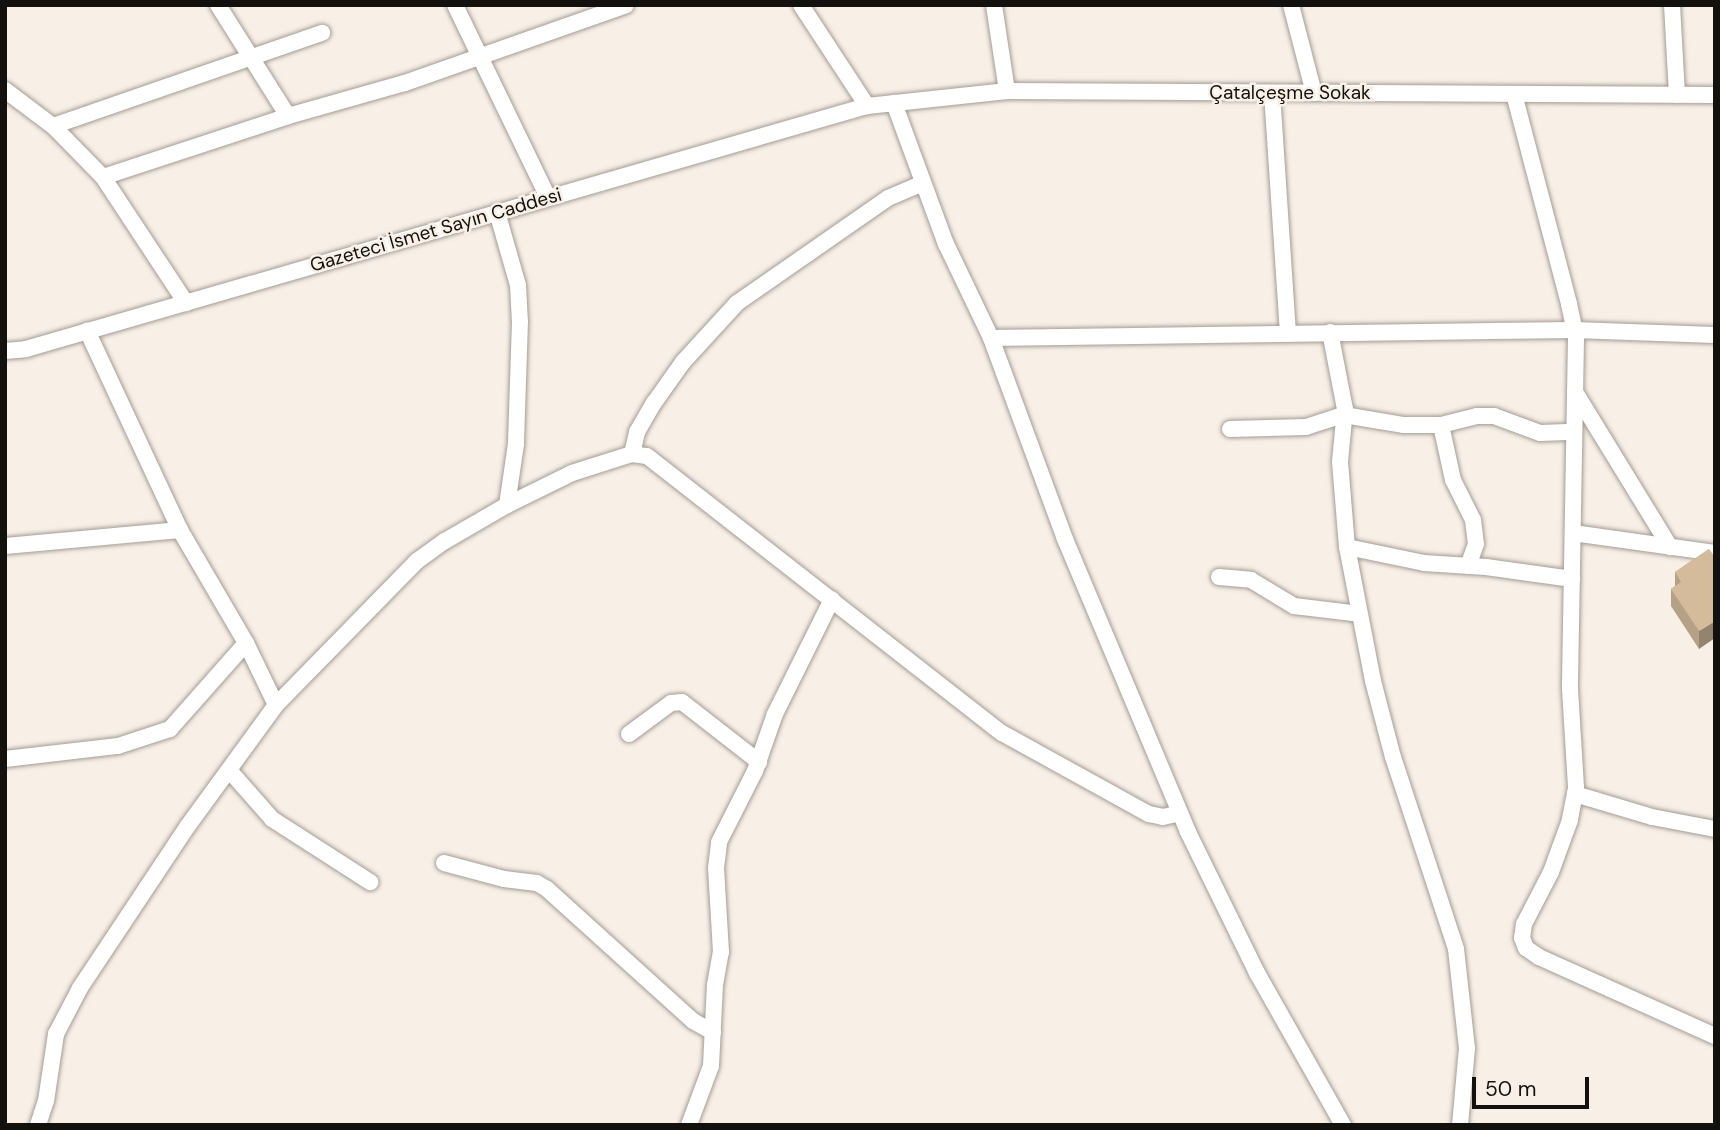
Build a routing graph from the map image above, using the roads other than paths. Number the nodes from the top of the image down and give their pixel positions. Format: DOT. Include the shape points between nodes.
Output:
graph roads {
  1 [pos="218,5"];
  2 [pos="455,5"];
  3 [pos="626,5"];
  4 [pos="802,5"];
  5 [pos="994,5"];
  6 [pos="1291,5"];
  7 [pos="1672,5"];
  8 [pos="322,33"];
  9 [pos="251,55"];
  10 [pos="478,58"];
  11 [pos="5,90"];
  12 [pos="1007,91"];
  13 [pos="1272,93"];
  14 [pos="1314,93"];
  15 [pos="1514,94"];
  16 [pos="1677,95"];
  17 [pos="1715,95"];
  18 [pos="894,103"];
  19 [pos="867,106"];
  20 [pos="288,116"];
  21 [pos="53,126"];
  22 [pos="103,177"];
  23 [pos="923,183"];
  24 [pos="548,197"];
  25 [pos="497,212"];
  26 [pos="186,303"];
  27 [pos="1574,330"];
  28 [pos="87,331"];
  29 [pos="1330,332"];
  30 [pos="1288,333"];
  31 [pos="1715,335"];
  32 [pos="991,338"];
  33 [pos="5,351"];
  34 [pos="1575,392"];
  35 [pos="1344,415"];
  36 [pos="1441,425"];
  37 [pos="1230,429"];
  38 [pos="1574,432"];
  39 [pos="632,454"];
  40 [pos="507,505"];
  41 [pos="180,530"];
  42 [pos="1573,533"];
  43 [pos="5,547"];
  44 [pos="1347,547"];
  45 [pos="1670,547"];
  46 [pos="1715,553"];
  47 [pos="1468,566"];
  48 [pos="1219,577"];
  49 [pos="1572,579"];
  50 [pos="832,599"];
  51 [pos="1360,614"];
  52 [pos="246,643"];
  53 [pos="276,705"];
  54 [pos="629,734"];
  55 [pos="5,760"];
  56 [pos="759,762"];
  57 [pos="229,770"];
  58 [pos="1575,794"];
  59 [pos="1180,813"];
  60 [pos="1715,829"];
  61 [pos="444,863"];
  62 [pos="370,882"];
  63 [pos="713,1032"];
  64 [pos="1715,1036"];
  65 [pos="38,1125"];
  66 [pos="690,1125"];
  67 [pos="1343,1125"];
  68 [pos="1460,1125"];
  1 -- 9 [label="street"];
  2 -- 10 [label="street"];
  3 -- 10 [label="street"];
  4 -- 19 [label="street"];
  5 -- 12 [label="street"];
  6 -- 14 [label="street"];
  7 -- 16 [label="street"];
  8 -- 9 [label="street"];
  9 -- 20 [label="street"];
  9 -- 21 [label="street"];
  10 -- 20 [label="street"];
  10 -- 24 [label="street"];
  11 -- 21 [label="street"];
  12 -- 13 [label="street, Çatalçeşme Sokak"];
  12 -- 18 [label="street, Çatalçeşme Sokak"];
  13 -- 14 [label="street, Çatalçeşme Sokak"];
  13 -- 30 [label="street"];
  14 -- 15 [label="street, Çatalçeşme Sokak"];
  15 -- 16 [label="street, Çatalçeşme Sokak"];
  15 -- 27 [label="street"];
  16 -- 17 [label="street, Çatalçeşme Sokak"];
  18 -- 19 [label="street, Çatalçeşme Sokak"];
  18 -- 23 [label="street"];
  19 -- 24 [label="street, Gazeteci İsmet Sayın Caddesi"];
  20 -- 22 [label="street"];
  21 -- 22 [label="street"];
  22 -- 26 [label="street"];
  23 -- 32 [label="street"];
  23 -- 39 [label="street" via="888,198 737,303 683,362 654,403 637,432"];
  24 -- 25 [label="street, Gazeteci İsmet Sayın Caddesi"];
  25 -- 26 [label="street, Gazeteci İsmet Sayın Caddesi"];
  25 -- 40 [label="street" via="518,285 520,321 516,444"];
  26 -- 28 [label="street, Gazeteci İsmet Sayın Caddesi"];
  27 -- 29 [label="street"];
  27 -- 31 [label="street"];
  27 -- 34 [label="street"];
  28 -- 33 [label="street, Gazeteci İsmet Sayın Caddesi"];
  28 -- 41 [label="street"];
  29 -- 30 [label="street"];
  29 -- 35 [label="street"];
  30 -- 32 [label="street"];
  32 -- 59 [label="street" via="1065,539"];
  34 -- 38 [label="street"];
  34 -- 45 [label="street"];
  35 -- 36 [label="street" via="1404,425"];
  35 -- 37 [label="street" via="1306,427"];
  35 -- 44 [label="street" via="1340,463"];
  36 -- 38 [label="street" via="1477,415 1494,416 1540,433"];
  36 -- 47 [label="street" via="1454,480 1473,520 1476,544"];
  38 -- 42 [label="street"];
  39 -- 40 [label="street" via="572,473"];
  39 -- 50 [label="street" via="647,456"];
  40 -- 53 [label="street" via="417,561"];
  41 -- 43 [label="street"];
  41 -- 52 [label="street"];
  42 -- 45 [label="street"];
  42 -- 49 [label="street"];
  44 -- 47 [label="street" via="1424,564"];
  44 -- 51 [label="street"];
  45 -- 46 [label="street"];
  47 -- 49 [label="street"];
  48 -- 51 [label="street" via="1251,580 1294,606"];
  49 -- 58 [label="street" via="1570,689"];
  50 -- 56 [label="street" via="775,714"];
  50 -- 59 [label="street" via="1002,733 1149,814"];
  51 -- 68 [label="street" via="1393,757 1456,949 1467,1048"];
  52 -- 53 [label="street"];
  52 -- 55 [label="street" via="170,729 118,746"];
  53 -- 57 [label="street"];
  54 -- 56 [label="street" via="671,703 682,702"];
  56 -- 63 [label="street" via="719,842 720,952"];
  57 -- 62 [label="street" via="272,819"];
  57 -- 65 [label="street" via="74,1000 56,1034"];
  58 -- 60 [label="street" via="1652,817"];
  58 -- 64 [label="street" via="1556,859 1524,924 1526,948"];
  59 -- 67 [label="street" via="1226,913"];
  61 -- 63 [label="street" via="547,888 694,1021"];
  63 -- 66 [label="street" via="710,1066"];
}
